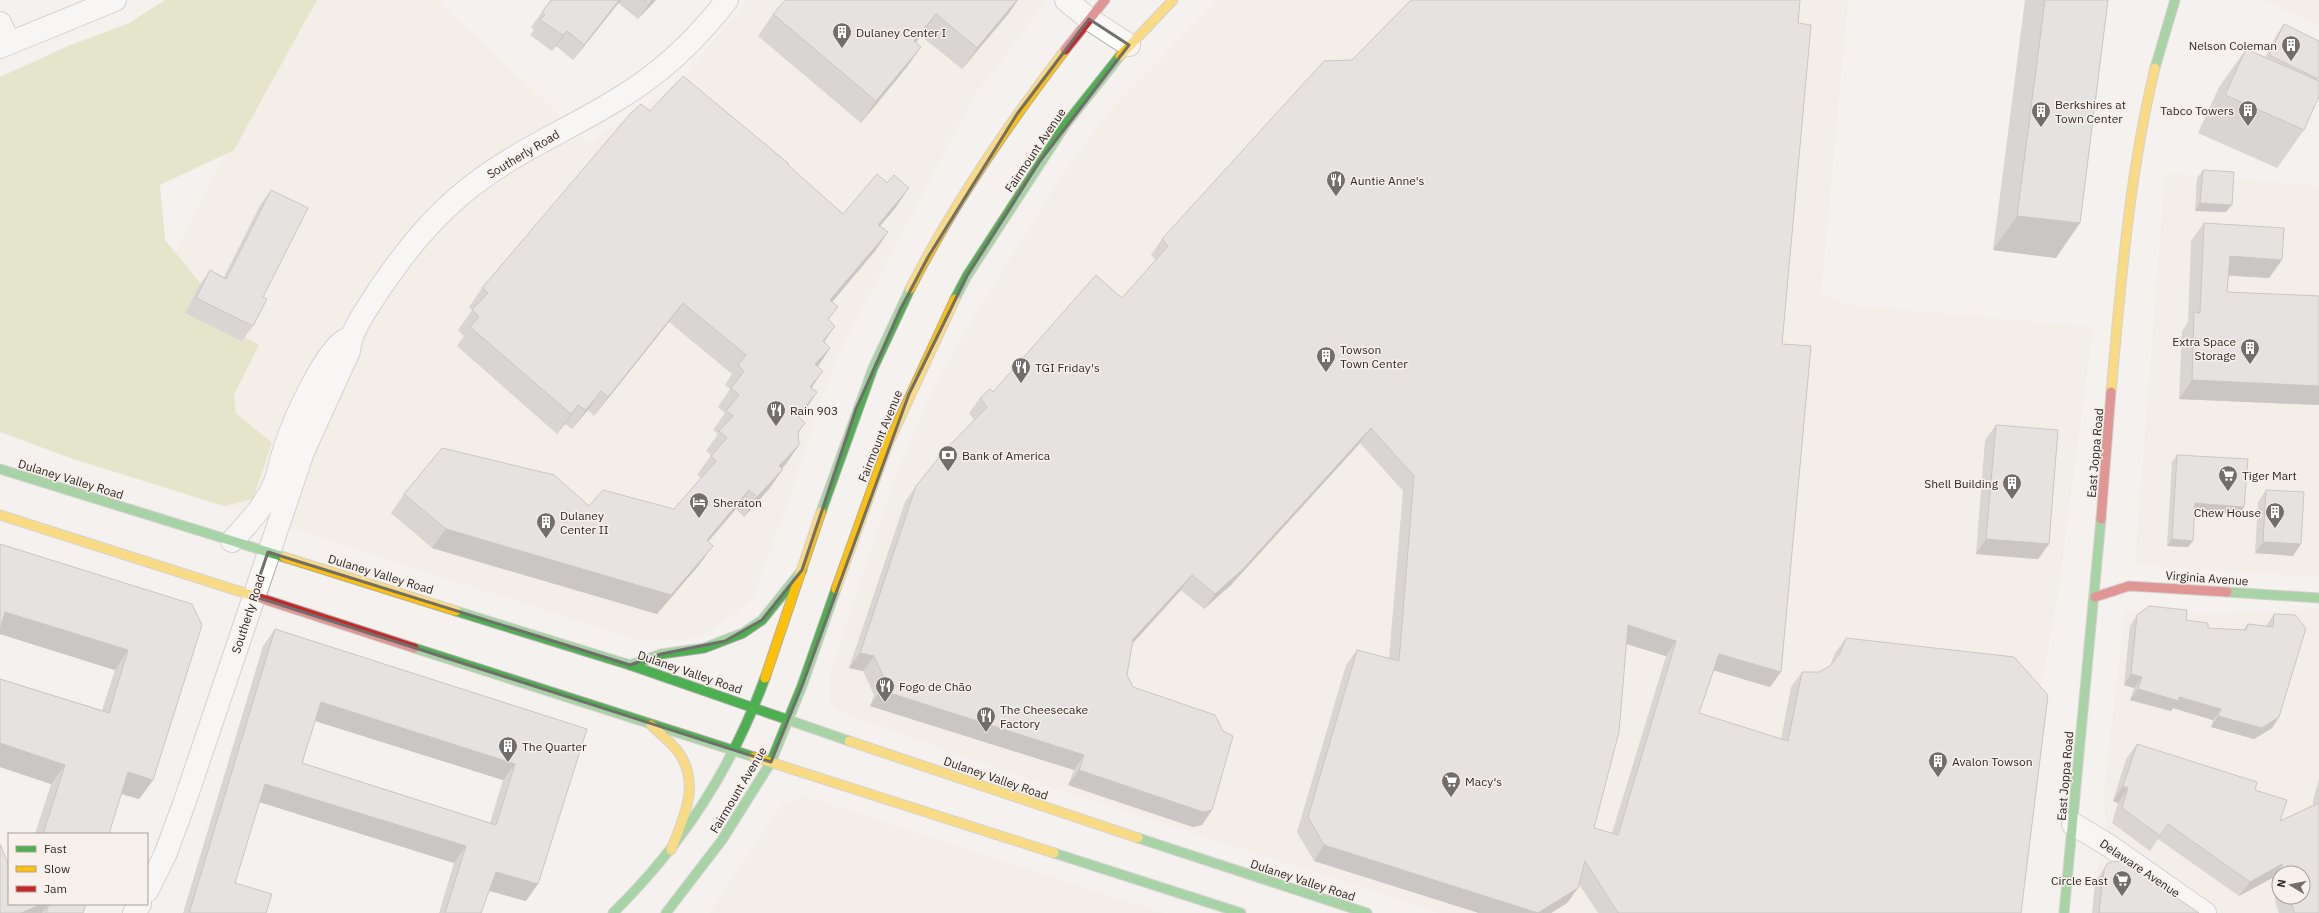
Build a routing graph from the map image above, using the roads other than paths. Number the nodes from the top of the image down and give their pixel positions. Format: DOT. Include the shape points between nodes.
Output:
graph roads {
  1 [pos="115,0"];
  2 [pos="727,0"];
  3 [pos="1066,0"];
  4 [pos="1105,0"];
  5 [pos="1173,0"];
  6 [pos="2175,0"];
  7 [pos="1089,19"];
  8 [pos="0,23"];
  9 [pos="4,45"];
  10 [pos="1128,45"];
  11 [pos="350,338"];
  12 [pos="0,469"];
  13 [pos="0,515"];
  14 [pos="232,541"];
  15 [pos="268,552"];
  16 [pos="802,570"];
  17 [pos="253,596"];
  18 [pos="2095,597"];
  19 [pos="2319,598"];
  20 [pos="630,665"];
  21 [pos="754,707"];
  22 [pos="789,719"];
  23 [pos="649,722"];
  24 [pos="735,750"];
  25 [pos="770,762"];
  26 [pos="2073,824"];
  27 [pos="671,850"];
  28 [pos="148,890"];
  29 [pos="613,913"];
  30 [pos="666,913"];
  31 [pos="1241,913"];
  32 [pos="1367,913"];
  33 [pos="2064,913"];
  34 [pos="2205,913"];
  1 -- 9 [label="street"];
  2 -- 11 [label="street, Southerly Road" via="695,36 657,72 619,99 503,164 444,208 420,233 398,262"];
  3 -- 7 [label="street"];
  4 -- 7 [label="main road, Fairmount Avenue"];
  5 -- 10 [label="main road, Fairmount Avenue"];
  6 -- 18 [label="main road, East Joppa Road" via="2147,94 2129,204"];
  7 -- 10 [label="street"];
  7 -- 16 [label="main road, Fairmount Avenue" via="1016,114 985,160 900,310 856,409"];
  8 -- 9 [label="street"];
  10 -- 22 [label="main road, Fairmount Avenue" via="1040,161 967,276 940,328 888,444"];
  11 -- 14 [label="street, Southerly Road" via="336,345 313,385 290,433 275,482 263,505"];
  11 -- 15 [label="street, Southerly Road" via="349,351 303,452"];
  12 -- 14 [label="main road, Dulaney Valley Road"];
  13 -- 17 [label="main road"];
  14 -- 15 [label="main road, Dulaney Valley Road"];
  15 -- 17 [label="street, Southerly Road"];
  15 -- 20 [label="main road, Dulaney Valley Road"];
  16 -- 20 [label="main road" via="762,620 743,633 704,648 661,654"];
  16 -- 21 [label="main road, Fairmount Avenue" via="768,675"];
  17 -- 23 [label="main road"];
  17 -- 28 [label="street, Southerly Road" via="184,804 165,855"];
  18 -- 19 [label="main road, Virginia Avenue" via="2129,586"];
  18 -- 26 [label="main road, East Joppa Road"];
  20 -- 21 [label="main road, Dulaney Valley Road"];
  21 -- 22 [label="main road, Dulaney Valley Road"];
  21 -- 24 [label="main road, Fairmount Avenue"];
  22 -- 25 [label="main road, Fairmount Avenue"];
  22 -- 32 [label="main road, Dulaney Valley Road" via="961,779"];
  23 -- 24 [label="main road"];
  23 -- 27 [label="main road" via="679,753 691,779 691,795"];
  24 -- 25 [label="main road"];
  24 -- 27 [label="main road, Fairmount Avenue" via="721,776"];
  25 -- 30 [label="main road, Fairmount Avenue" via="722,840"];
  25 -- 31 [label="main road"];
  26 -- 33 [label="main road, East Joppa Road"];
  26 -- 34 [label="street, Delaware Avenue" via="2108,845"];
  27 -- 29 [label="main road, Fairmount Avenue"];
}
